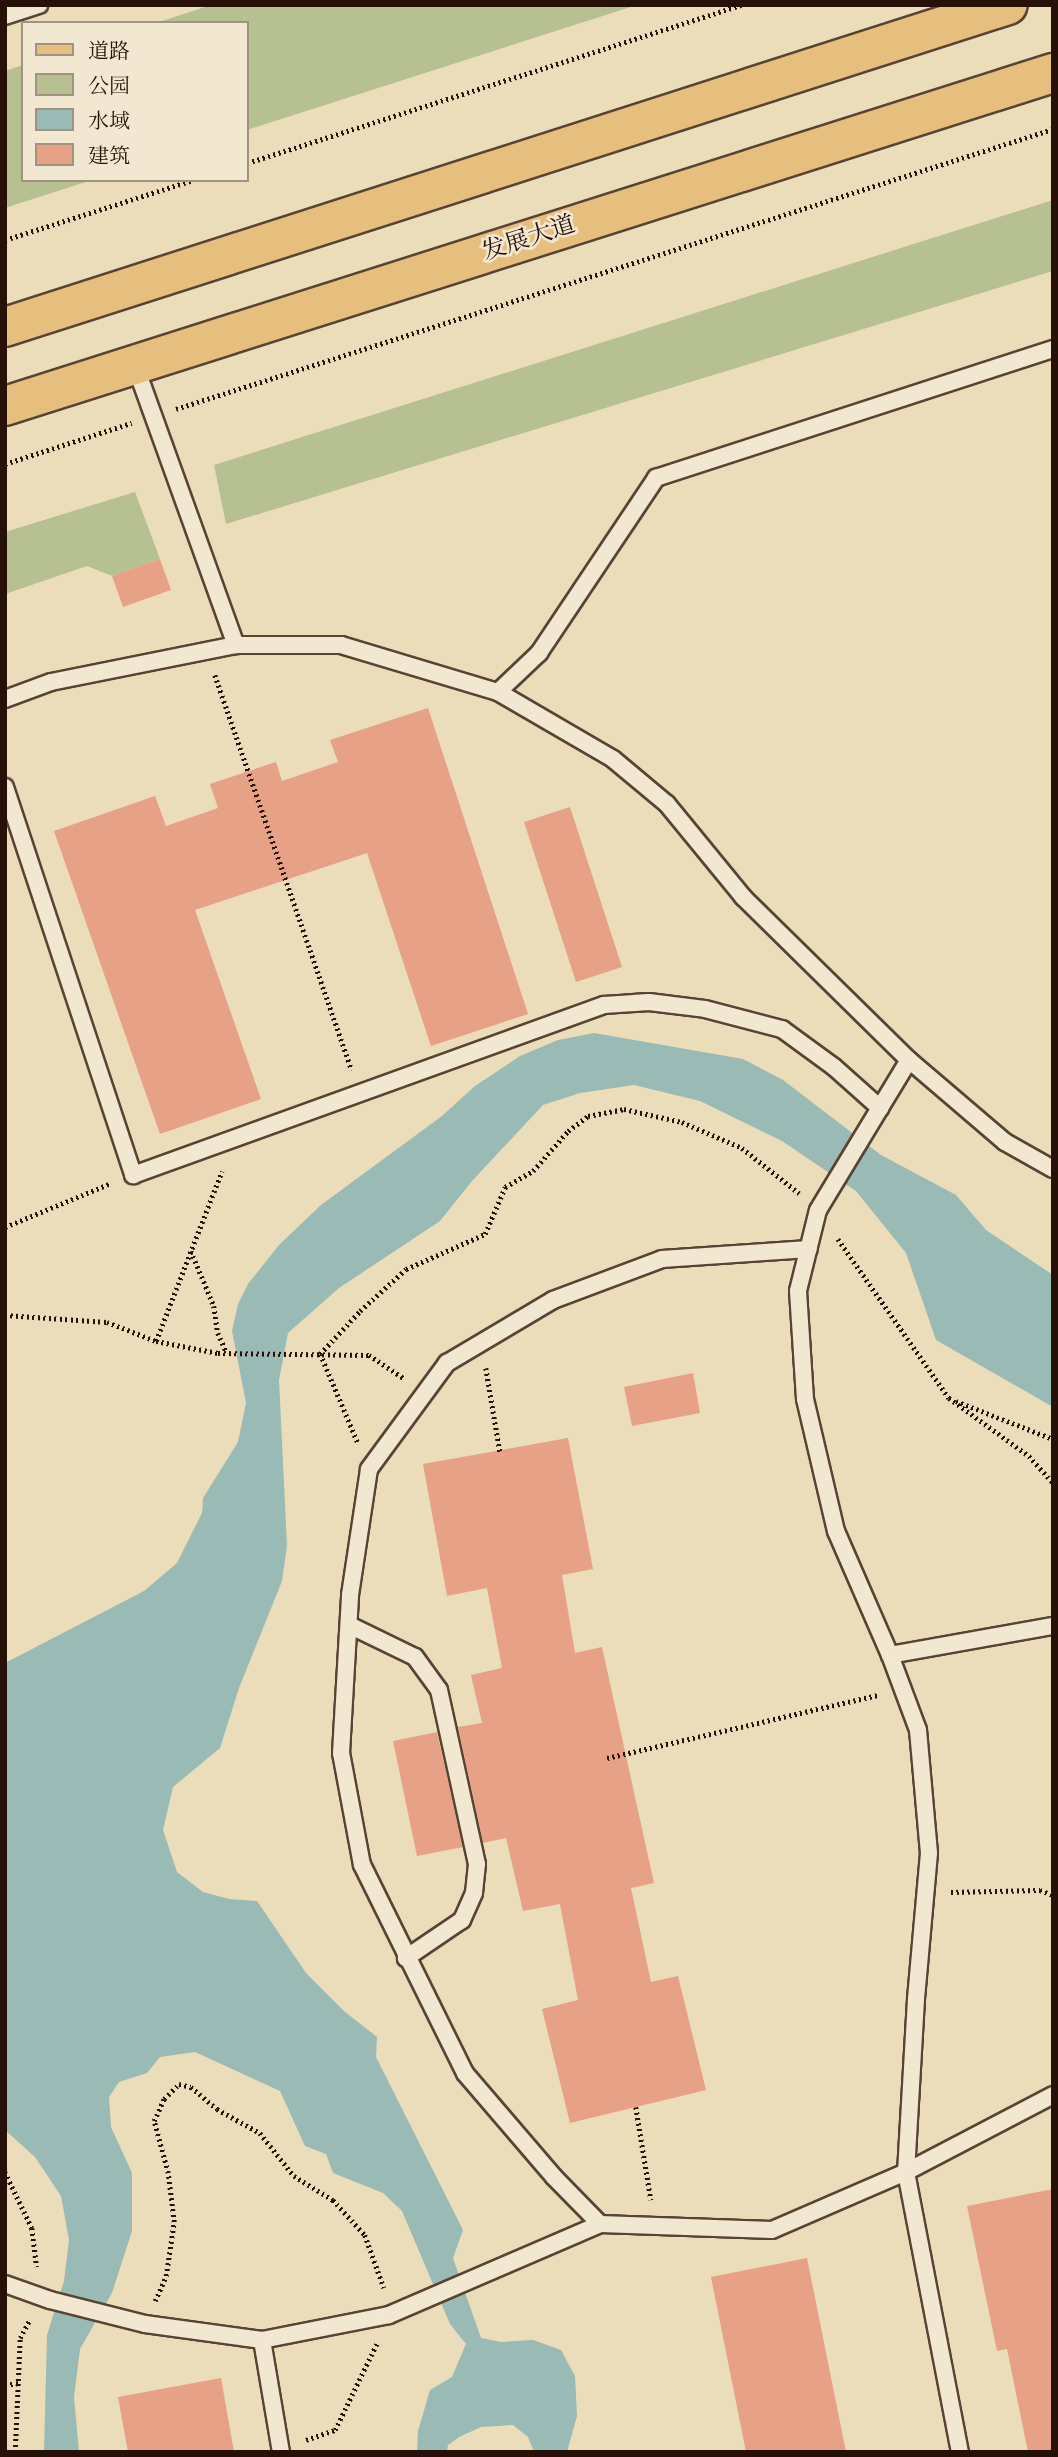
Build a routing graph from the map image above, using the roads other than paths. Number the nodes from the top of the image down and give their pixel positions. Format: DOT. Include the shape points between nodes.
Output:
graph roads {
  1 [pos="39,5"];
  2 [pos="1008,5"];
  3 [pos="5,16"];
  4 [pos="1053,73"];
  5 [pos="5,327"];
  6 [pos="1053,349"];
  7 [pos="135,365"];
  8 [pos="5,406"];
  9 [pos="236,645"];
  10 [pos="498,692"];
  11 [pos="5,699"];
  12 [pos="5,787"];
  13 [pos="909,1060"];
  14 [pos="880,1108"];
  15 [pos="1053,1170"];
  16 [pos="809,1249"];
  17 [pos="349,1625"];
  18 [pos="1053,1626"];
  19 [pos="890,1655"];
  20 [pos="406,1958"];
  21 [pos="1053,2095"];
  22 [pos="906,2172"];
  23 [pos="600,2224"];
  24 [pos="5,2284"];
  25 [pos="261,2340"];
  26 [pos="280,2449"];
  27 [pos="960,2452"];
  1 -- 3 [label="lane"];
  2 -- 5 [label="main road"];
  4 -- 7 [label="main road, 发展大道"];
  6 -- 10 [label="lane" via="656,478 539,653"];
  7 -- 8 [label="main road, 发展大道"];
  7 -- 9 [label="lane"];
  9 -- 10 [label="lane" via="341,645"];
  9 -- 11 [label="lane" via="51,682"];
  10 -- 13 [label="lane" via="613,759 667,804 743,897"];
  12 -- 14 [label="lane" via="132,1175 604,1006 649,1002 705,1009 782,1029"];
  13 -- 14 [label="lane"];
  13 -- 15 [label="lane" via="1005,1142"];
  14 -- 16 [label="lane" via="818,1210"];
  16 -- 17 [label="lane" via="662,1259 553,1300 447,1363 369,1469"];
  16 -- 19 [label="lane" via="798,1291 805,1399 836,1531"];
  17 -- 20 [label="lane" via="341,1753 362,1865"];
  17 -- 20 [label="lane" via="415,1657 439,1689 477,1864 474,1893 462,1920"];
  18 -- 19 [label="lane"];
  19 -- 22 [label="lane" via="919,1730 929,1853"];
  20 -- 23 [label="lane" via="465,2073"];
  21 -- 22 [label="lane"];
  22 -- 23 [label="lane" via="772,2230"];
  22 -- 27 [label="lane"];
  23 -- 25 [label="lane" via="389,2315"];
  24 -- 25 [label="lane" via="145,2324"];
  25 -- 26 [label="lane"];
}
